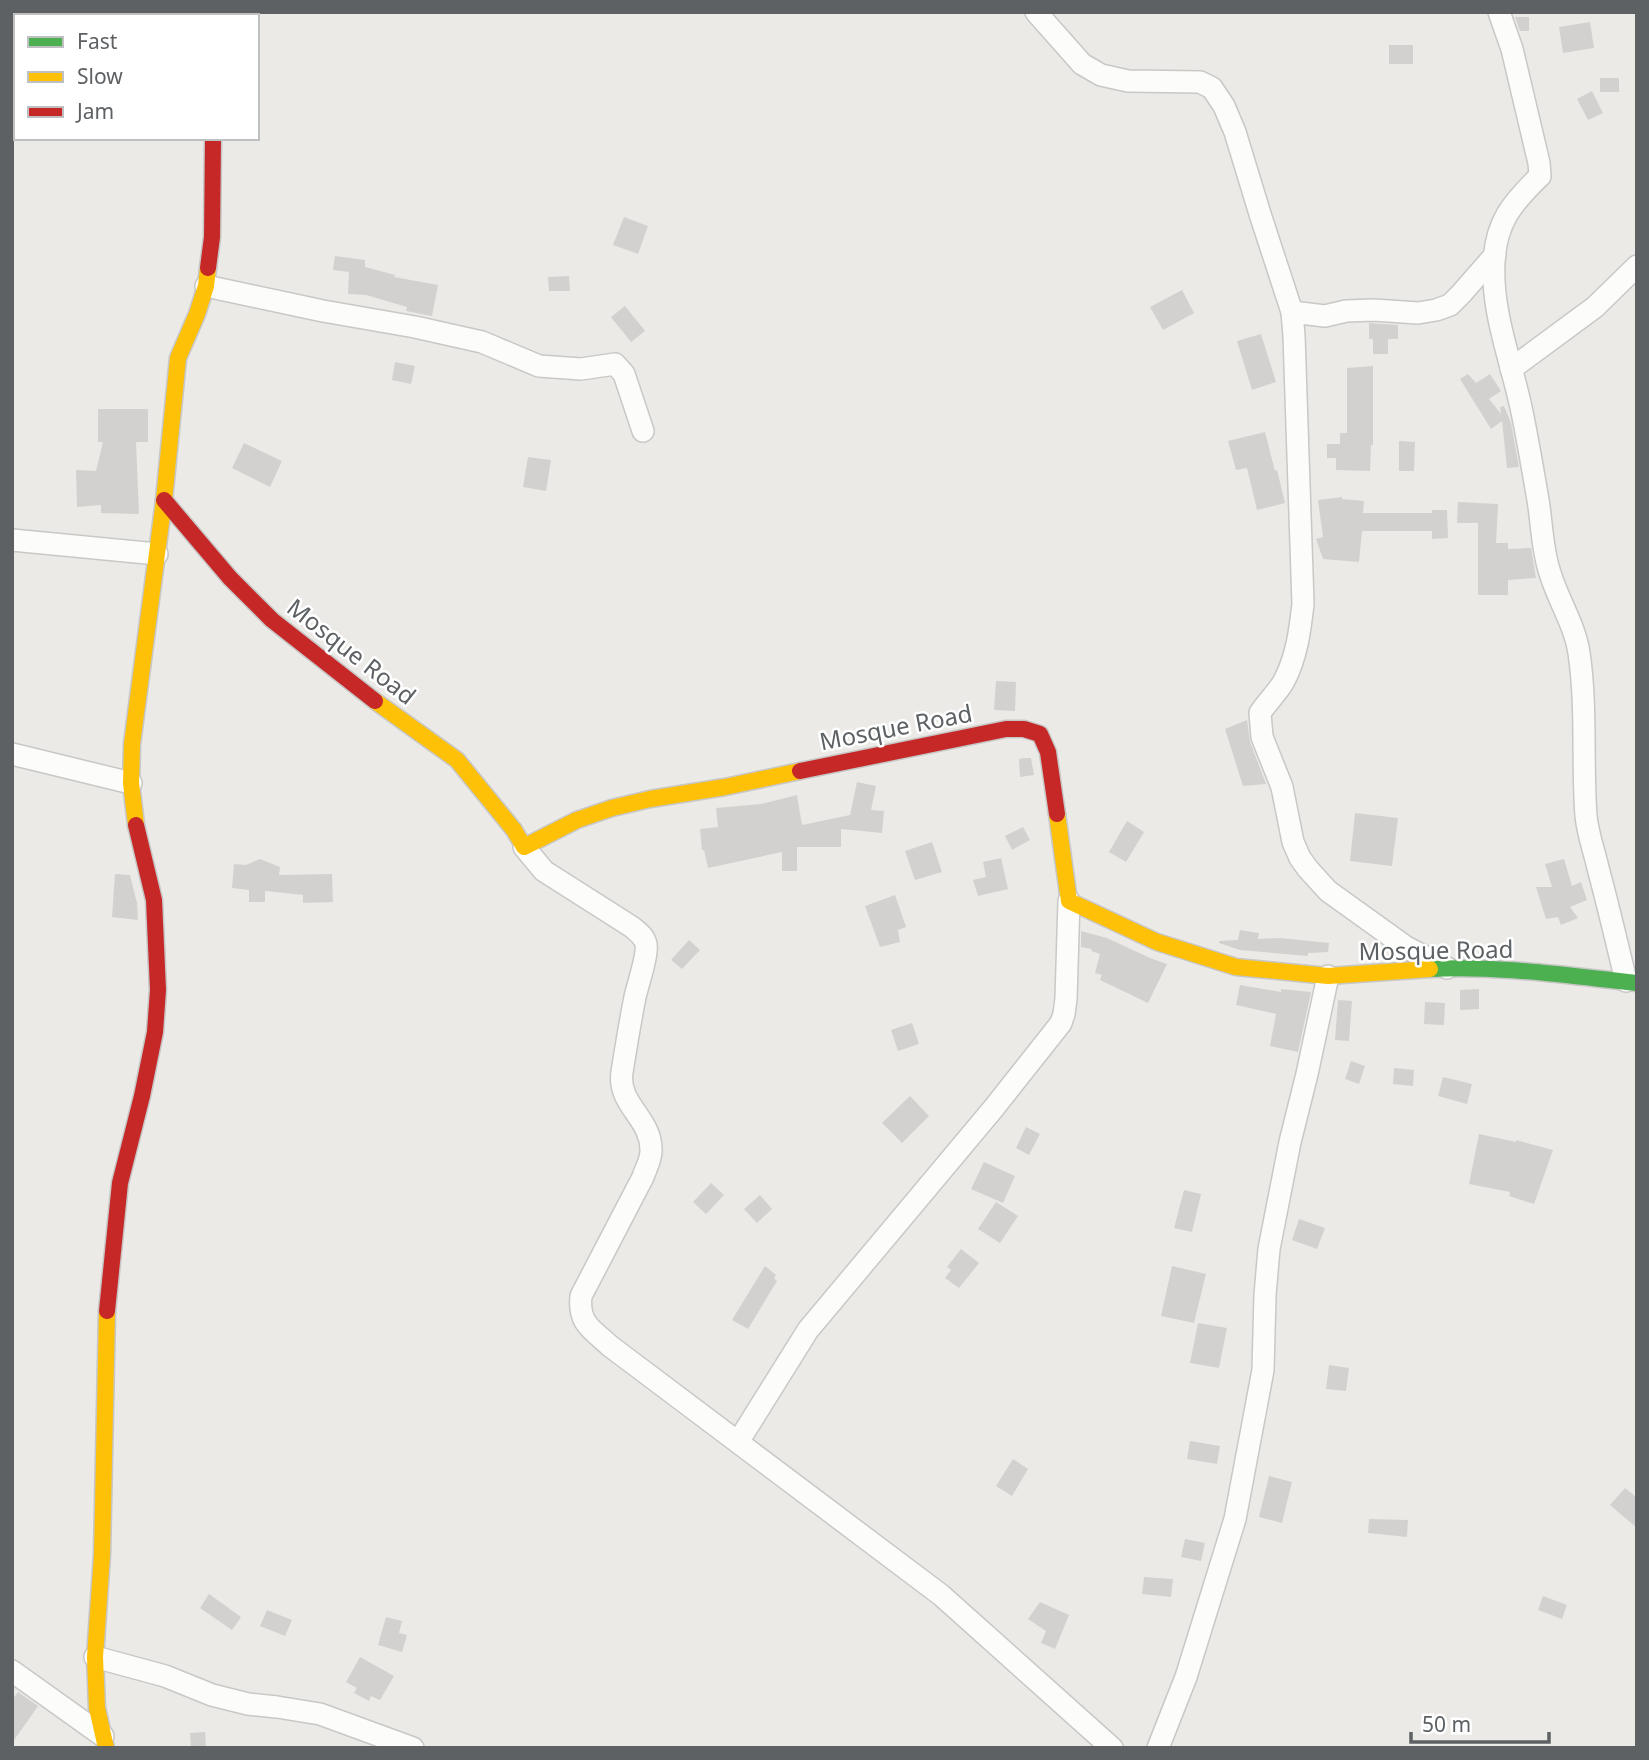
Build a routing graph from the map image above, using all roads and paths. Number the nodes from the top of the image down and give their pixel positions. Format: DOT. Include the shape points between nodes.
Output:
graph roads {
  1 [pos="1035,12"];
  2 [pos="1499,12"];
  3 [pos="213,140"];
  4 [pos="1494,254"];
  5 [pos="1637,266"];
  6 [pos="206,286"];
  7 [pos="1292,312"];
  8 [pos="1511,369"];
  9 [pos="643,432"];
  10 [pos="164,500"];
  11 [pos="12,540"];
  12 [pos="157,554"];
  13 [pos="12,754"];
  14 [pos="131,783"];
  15 [pos="524,847"];
  16 [pos="1069,901"];
  17 [pos="1449,968"];
  18 [pos="1328,976"];
  19 [pos="1631,982"];
  20 [pos="738,1442"];
  21 [pos="95,1657"];
  22 [pos="12,1671"];
  23 [pos="104,1742"];
  24 [pos="413,1748"];
  25 [pos="1112,1748"];
  26 [pos="1158,1748"];
  1 -- 7 [label="street" via="1082,64 1101,75 1128,81 1200,82 1212,88 1235,132"];
  2 -- 4 [label="street" via="1515,62 1539,176 1504,219"];
  3 -- 6 [label="street" via="212,237"];
  4 -- 7 [label="street" via="1450,305 1436,310 1346,311 1325,316"];
  4 -- 8 [label="street" via="1497,300"];
  5 -- 8 [label="street" via="1595,307"];
  6 -- 9 [label="street" via="482,342 539,366 581,369 615,364 624,374"];
  6 -- 10 [label="street" via="178,358"];
  7 -- 17 [label="street" via="1303,604 1293,660 1283,683 1260,713 1262,737 1282,787 1293,842 1308,869 1328,891 1406,947"];
  8 -- 19 [label="street" via="1550,573 1579,651 1589,837"];
  10 -- 12 [label="street"];
  10 -- 15 [label="street, Mosque Road" via="272,620 457,760"];
  11 -- 12 [label="street"];
  12 -- 14 [label="street"];
  13 -- 14 [label="street"];
  14 -- 21 [label="street" via="154,900 158,990 150,1058 120,1183 107,1312"];
  15 -- 16 [label="street, Mosque Road" via="578,819 620,806 1024,729 1040,734 1048,752"];
  15 -- 20 [label="street" via="544,871 632,927 646,944 621,1076 622,1091 644,1123 651,1150 643,1177 581,1296 581,1318 610,1346"];
  16 -- 18 [label="street, Mosque Road" via="1157,942 1236,967"];
  16 -- 20 [label="street" via="1061,1023 808,1330"];
  17 -- 18 [label="street, Mosque Road"];
  17 -- 19 [label="street, Mosque Road"];
  18 -- 26 [label="street" via="1269,1249 1263,1370 1235,1519 1186,1677"];
  20 -- 25 [label="street" via="941,1595"];
  21 -- 23 [label="street"];
  21 -- 24 [label="street" via="165,1676 212,1695 320,1714"];
  22 -- 23 [label="street"];
}
